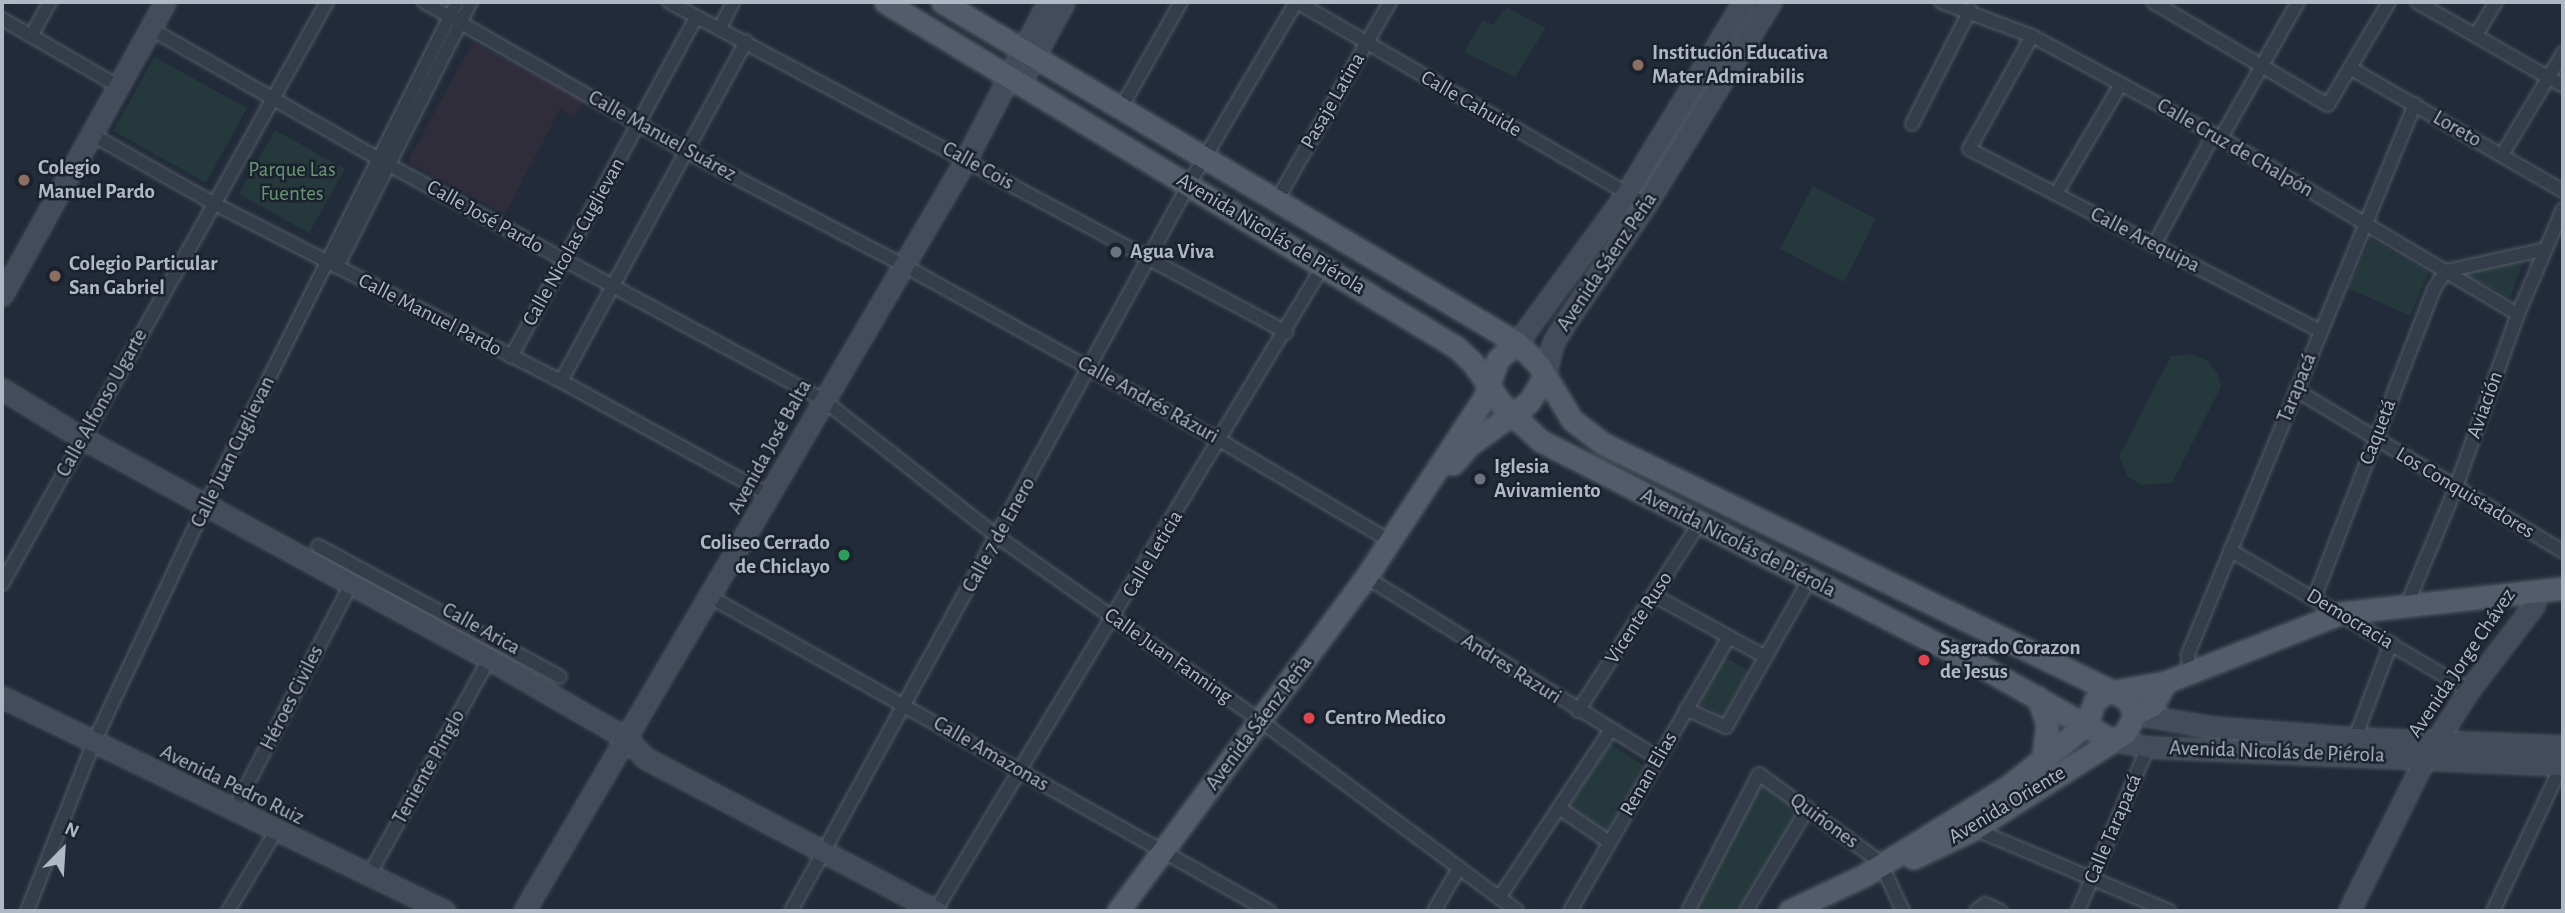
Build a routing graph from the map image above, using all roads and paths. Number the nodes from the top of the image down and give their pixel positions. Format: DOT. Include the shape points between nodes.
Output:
graph roads {
  1 [pos="50,2"];
  2 [pos="165,2"];
  3 [pos="327,2"];
  4 [pos="424,2"];
  5 [pos="457,2"];
  6 [pos="471,2"];
  7 [pos="669,2"];
  8 [pos="733,2"];
  9 [pos="885,2"];
  10 [pos="942,2"];
  11 [pos="1048,2"];
  12 [pos="1063,2"];
  13 [pos="1181,2"];
  14 [pos="1297,2"];
  15 [pos="1390,2"];
  16 [pos="1743,2"];
  17 [pos="1771,2"];
  18 [pos="1941,2"];
  19 [pos="2153,2"];
  20 [pos="2298,2"];
  21 [pos="2389,2"];
  22 [pos="2417,2"];
  23 [pos="2496,2"];
  24 [pos="1970,10"];
  25 [pos="696,17"];
  26 [pos="2,19"];
  27 [pos="455,20"];
  28 [pos="720,28"];
  29 [pos="150,29"];
  30 [pos="2476,35"];
  31 [pos="32,36"];
  32 [pos="2032,36"];
  33 [pos="746,41"];
  34 [pos="1367,43"];
  35 [pos="1029,52"];
  36 [pos="2563,53"];
  37 [pos="2260,66"];
  38 [pos="2350,68"];
  39 [pos="2549,77"];
  40 [pos="1014,78"];
  41 [pos="2121,84"];
  42 [pos="118,86"];
  43 [pos="2563,86"];
  44 [pos="273,98"];
  45 [pos="2415,104"];
  46 [pos="1121,108"];
  47 [pos="638,124"];
  48 [pos="1912,124"];
  49 [pos="91,134"];
  50 [pos="2217,136"];
  51 [pos="685,151"];
  52 [pos="2502,155"];
  53 [pos="377,158"];
  54 [pos="1206,158"];
  55 [pos="966,159"];
  56 [pos="389,165"];
  57 [pos="1189,184"];
  58 [pos="2563,191"];
  59 [pos="1626,194"];
  60 [pos="2056,194"];
  61 [pos="1277,200"];
  62 [pos="213,203"];
  63 [pos="1646,204"];
  64 [pos="2563,209"];
  65 [pos="2365,223"];
  66 [pos="2154,245"];
  67 [pos="2546,249"];
  68 [pos="324,260"];
  69 [pos="564,260"];
  70 [pos="1150,261"];
  71 [pos="903,265"];
  72 [pos="1324,266"];
  73 [pos="337,267"];
  74 [pos="2446,271"];
  75 [pos="612,287"];
  76 [pos="2,295"];
  77 [pos="2518,314"];
  78 [pos="2320,331"];
  79 [pos="1286,332"];
  80 [pos="1517,343"];
  81 [pos="511,357"];
  82 [pos="1091,370"];
  83 [pos="1545,375"];
  84 [pos="561,382"];
  85 [pos="1490,384"];
  86 [pos="2,389"];
  87 [pos="2296,390"];
  88 [pos="822,399"];
  89 [pos="1511,414"];
  90 [pos="82,438"];
  91 [pos="2376,439"];
  92 [pos="1222,440"];
  93 [pos="2456,488"];
  94 [pos="769,495"];
  95 [pos="1420,497"];
  96 [pos="207,502"];
  97 [pos="1699,524"];
  98 [pos="998,537"];
  99 [pos="1390,541"];
  100 [pos="318,546"];
  101 [pos="2230,550"];
  102 [pos="2563,552"];
  103 [pos="1366,578"];
  104 [pos="1809,580"];
  105 [pos="2,584"];
  106 [pos="351,584"];
  107 [pos="2563,588"];
  108 [pos="2535,591"];
  109 [pos="1653,596"];
  110 [pos="2315,597"];
  111 [pos="712,598"];
  112 [pos="2408,602"];
  113 [pos="2341,613"];
  114 [pos="1115,618"];
  115 [pos="1728,637"];
  116 [pos="2391,643"];
  117 [pos="1766,657"];
  118 [pos="489,659"];
  119 [pos="2189,673"];
  120 [pos="560,677"];
  121 [pos="2166,682"];
  122 [pos="2469,690"];
  123 [pos="2110,692"];
  124 [pos="2038,697"];
  125 [pos="2,698"];
  126 [pos="905,705"];
  127 [pos="1686,709"];
  128 [pos="1578,711"];
  129 [pos="2135,714"];
  130 [pos="1262,722"];
  131 [pos="2087,724"];
  132 [pos="1610,731"];
  133 [pos="626,738"];
  134 [pos="2355,738"];
  135 [pos="2112,740"];
  136 [pos="2436,741"];
  137 [pos="93,744"];
  138 [pos="2148,747"];
  139 [pos="2043,756"];
  140 [pos="1658,758"];
  141 [pos="2425,758"];
  142 [pos="2563,759"];
  143 [pos="1021,772"];
  144 [pos="1559,808"];
  145 [pos="1808,808"];
  146 [pos="233,812"];
  147 [pos="1974,829"];
  148 [pos="276,831"];
  149 [pos="1609,842"];
  150 [pos="1163,850"];
  151 [pos="823,853"];
  152 [pos="1458,868"];
  153 [pos="1878,869"];
  154 [pos="369,875"];
  155 [pos="2092,879"];
  156 [pos="1499,898"];
  157 [pos="27,911"];
  158 [pos="228,911"];
  159 [pos="445,911"];
  160 [pos="524,911"];
  161 [pos="791,911"];
  162 [pos="935,911"];
  163 [pos="1118,911"];
  164 [pos="1269,911"];
  165 [pos="1434,911"];
  166 [pos="1517,911"];
  167 [pos="1570,911"];
  168 [pos="1688,911"];
  169 [pos="1746,911"];
  170 [pos="1789,911"];
  171 [pos="1903,911"];
  172 [pos="1976,911"];
  173 [pos="2001,911"];
  174 [pos="2078,911"];
  175 [pos="2169,911"];
  176 [pos="2350,911"];
  177 [pos="2493,911"];
  1 -- 31 [label="street"];
  2 -- 29 [label="street"];
  3 -- 44 [label="street, Calle Alfonso Ugarte"];
  4 -- 27 [label="street, Calle Manuel Suárez"];
  5 -- 27 [label="street, Calle Juan Cuglievan"];
  6 -- 27 [label="street, Calle Juan Cuglievan"];
  7 -- 25 [label="street, Calle Cois"];
  8 -- 28 [label="street"];
  9 -- 40 [label="main road, Avenida Nicolás de Piérola"];
  10 -- 35 [label="main road, Avenida Nicolás de Piérola"];
  11 -- 35 [label="street, Avenida José Balta"];
  12 -- 35 [label="street, Avenida José Balta"];
  13 -- 46 [label="street"];
  14 -- 34 [label="street, Calle Cahuide"];
  14 -- 54 [label="street, Calle 7 de Enero"];
  15 -- 34 [label="street, Pasaje Latina"];
  16 -- 59 [label="street, Avenida Sáenz Peña"];
  17 -- 63 [label="street, Avenida Sáenz Peña"];
  18 -- 24 [label="street, Calle Cruz de Chalpón"];
  19 -- 37 [label="street"];
  20 -- 37 [label="street"];
  21 -- 38 [label="street"];
  22 -- 30 [label="street"];
  23 -- 30 [label="street"];
  24 -- 32 [label="street, Calle Cruz de Chalpón"];
  24 -- 48 [label="street"];
  25 -- 28 [label="street, Calle Cois"];
  25 -- 47 [label="street, Calle Nicolas Cuglievan"];
  26 -- 31 [label="street"];
  27 -- 47 [label="street, Calle Manuel Suárez"];
  27 -- 53 [label="street, Calle Juan Cuglievan"];
  27 -- 56 [label="street, Calle Juan Cuglievan"];
  28 -- 33 [label="street, Calle Cois"];
  29 -- 42 [label="street"];
  29 -- 44 [label="street, Calle José Pardo"];
  30 -- 39 [label="street"];
  31 -- 42 [label="street"];
  32 -- 41 [label="street, Calle Cruz de Chalpón"];
  32 -- 60 [label="street, Calle Arequipa" via="1969,149"];
  33 -- 51 [label="street"];
  33 -- 55 [label="street, Calle Cois"];
  34 -- 59 [label="street, Calle Cahuide"];
  34 -- 61 [label="street, Pasaje Latina"];
  35 -- 40 [label="street, Avenida José Balta"];
  35 -- 46 [label="main road, Avenida Nicolás de Piérola"];
  36 -- 39 [label="street"];
  37 -- 38 [label="street" via="2328,105"];
  37 -- 50 [label="street"];
  38 -- 45 [label="street, Loreto"];
  39 -- 43 [label="street"];
  39 -- 52 [label="street"];
  40 -- 55 [label="street, Avenida José Balta"];
  40 -- 57 [label="main road, Avenida Nicolás de Piérola"];
  41 -- 50 [label="street, Calle Cruz de Chalpón"];
  41 -- 60 [label="street"];
  42 -- 49 [label="street"];
  44 -- 53 [label="street, Calle José Pardo"];
  44 -- 62 [label="street, Calle Alfonso Ugarte"];
  45 -- 52 [label="street, Loreto"];
  45 -- 65 [label="street, Tarapacá"];
  46 -- 54 [label="main road, Avenida Nicolás de Piérola"];
  47 -- 51 [label="street, Calle Manuel Suárez"];
  47 -- 69 [label="street, Calle Nicolas Cuglievan"];
  49 -- 62 [label="street, Calle Manuel Pardo"];
  49 -- 76 [label="street"];
  50 -- 65 [label="street, Calle Cruz de Chalpón"];
  50 -- 66 [label="street"];
  51 -- 71 [label="street, Calle Manuel Suárez"];
  51 -- 75 [label="street"];
  52 -- 58 [label="street, Loreto"];
  53 -- 56 [label="street, Calle José Pardo"];
  53 -- 68 [label="street, Calle Juan Cuglievan"];
  54 -- 57 [label="street, Calle 7 de Enero"];
  54 -- 61 [label="main road, Avenida Nicolás de Piérola"];
  55 -- 70 [label="street, Calle Cois"];
  55 -- 71 [label="street, Avenida José Balta"];
  56 -- 69 [label="street, Calle José Pardo"];
  56 -- 73 [label="street, Calle Juan Cuglievan"];
  57 -- 70 [label="street, Calle 7 de Enero"];
  57 -- 72 [label="main road, Avenida Nicolás de Piérola"];
  59 -- 63 [label="street, Calle Cahuide"];
  59 -- 80 [label="street, Avenida Sáenz Peña"];
  60 -- 66 [label="street, Calle Arequipa"];
  61 -- 80 [label="main road, Avenida Nicolás de Piérola"];
  62 -- 68 [label="street, Calle Manuel Pardo"];
  62 -- 90 [label="street, Calle Alfonso Ugarte"];
  63 -- 83 [label="street, Avenida Sáenz Peña" via="1553,343"];
  64 -- 67 [label="street, Aviación"];
  65 -- 74 [label="street, Calle Cruz de Chalpón"];
  65 -- 78 [label="street, Tarapacá"];
  66 -- 78 [label="street, Calle Arequipa"];
  67 -- 74 [label="street"];
  67 -- 77 [label="street, Aviación"];
  68 -- 73 [label="street, Calle Manuel Pardo"];
  68 -- 96 [label="street, Calle Juan Cuglievan" via="318,281"];
  69 -- 75 [label="street, Calle José Pardo"];
  69 -- 81 [label="street, Calle Nicolas Cuglievan"];
  70 -- 79 [label="street, Calle Cois"];
  70 -- 82 [label="street, Calle 7 de Enero"];
  71 -- 82 [label="street, Calle Andrés Rázuri"];
  71 -- 88 [label="street, Avenida José Balta"];
  72 -- 79 [label="street, Calle Leticia"];
  72 -- 85 [label="main road, Avenida Nicolás de Piérola" via="1456,347"];
  73 -- 81 [label="street, Calle Manuel Pardo"];
  74 -- 77 [label="street, Calle Cruz de Chalpón"];
  74 -- 91 [label="street, Caquetá" via="2434,289"];
  75 -- 84 [label="street"];
  75 -- 88 [label="street, Calle José Pardo"];
  77 -- 93 [label="street, Aviación"];
  78 -- 87 [label="street, Tarapacá"];
  79 -- 92 [label="street, Calle Leticia"];
  80 -- 83 [label="main road, Avenida Nicolás de Piérola"];
  80 -- 85 [label="main road, Avenida Sáenz Peña" via="1498,359"];
  81 -- 84 [label="street, Calle Manuel Pardo"];
  82 -- 92 [label="street, Calle Andrés Rázuri"];
  82 -- 98 [label="street, Calle 7 de Enero"];
  83 -- 89 [label="main road, Avenida Sáenz Peña" via="1529,402"];
  83 -- 123 [label="main road, Avenida Nicolás de Piérola" via="1572,420 1604,444"];
  84 -- 94 [label="street, Calle Manuel Pardo"];
  85 -- 89 [label="main road, Avenida Nicolás de Piérola"];
  85 -- 95 [label="main road, Avenida Sáenz Peña"];
  86 -- 90 [label="street, Calle Arica"];
  87 -- 91 [label="street, Los Conquistadores"];
  87 -- 101 [label="street, Tarapacá"];
  88 -- 94 [label="street, Avenida José Balta"];
  88 -- 98 [label="street, Calle Juan Fanning"];
  89 -- 95 [label="main road, Avenida Sáenz Peña" via="1468,446"];
  89 -- 97 [label="main road, Avenida Nicolás de Piérola" via="1541,441"];
  90 -- 96 [label="street, Calle Arica"];
  90 -- 105 [label="street, Calle Alfonso Ugarte"];
  91 -- 93 [label="street, Los Conquistadores"];
  91 -- 110 [label="street, Caquetá"];
  92 -- 99 [label="street, Calle Andrés Rázuri"];
  92 -- 114 [label="street, Calle Leticia"];
  93 -- 102 [label="street, Los Conquistadores"];
  93 -- 112 [label="street, Aviación"];
  94 -- 111 [label="street, Avenida José Balta"];
  95 -- 99 [label="main road, Avenida Sáenz Peña"];
  96 -- 106 [label="street, Calle Arica"];
  96 -- 137 [label="street, Calle Juan Cuglievan"];
  97 -- 104 [label="main road, Avenida Nicolás de Piérola"];
  97 -- 109 [label="street, Vicente Ruso"];
  98 -- 114 [label="street, Calle Juan Fanning"];
  98 -- 126 [label="street, Calle 7 de Enero"];
  99 -- 103 [label="main road, Avenida Sáenz Peña"];
  100 -- 120 [label="street"];
  101 -- 110 [label="street, Democracia"];
  101 -- 119 [label="street, Tarapacá" via="2189,654"];
  103 -- 128 [label="street, Andres Razuri"];
  103 -- 130 [label="main road, Avenida Sáenz Peña"];
  104 -- 117 [label="street"];
  104 -- 124 [label="main road, Avenida Nicolás de Piérola"];
  106 -- 118 [label="street, Calle Arica"];
  106 -- 146 [label="street, Héroes Civiles"];
  107 -- 108 [label="main road"];
  108 -- 112 [label="main road"];
  108 -- 122 [label="street, Avenida Jorge Chávez" via="2534,605"];
  109 -- 115 [label="street"];
  109 -- 128 [label="street, Vicente Ruso"];
  110 -- 113 [label="street, Democracia"];
  111 -- 126 [label="street, Calle Amazonas"];
  111 -- 133 [label="street, Avenida José Balta"];
  112 -- 113 [label="main road"];
  113 -- 116 [label="street, Democracia"];
  113 -- 119 [label="main road"];
  114 -- 130 [label="street, Calle Juan Fanning"];
  114 -- 143 [label="street, Calle Leticia"];
  115 -- 117 [label="street"];
  115 -- 127 [label="street, Renan Elias"];
  116 -- 122 [label="street, Democracia"];
  116 -- 134 [label="street"];
  117 -- 127 [label="street" via="1726,727"];
  118 -- 133 [label="street, Calle Arica"];
  118 -- 154 [label="street, Teniente Pinglo"];
  119 -- 121 [label="main road"];
  121 -- 123 [label="main road"];
  121 -- 129 [label="main road, Avenida Oriente" via="2153,705"];
  122 -- 136 [label="street, Avenida Jorge Chávez"];
  123 -- 129 [label="main road, Avenida Nicolás de Piérola" via="2126,698"];
  123 -- 131 [label="main road, Avenida Oriente" via="2094,702"];
  124 -- 131 [label="main road, Avenida Nicolás de Piérola"];
  124 -- 139 [label="main road" via="2047,724"];
  125 -- 137 [label="street, Avenida Pedro Ruiz"];
  126 -- 143 [label="street, Calle Amazonas"];
  126 -- 151 [label="street, Calle 7 de Enero"];
  127 -- 140 [label="street, Renan Elias"];
  128 -- 132 [label="street, Andres Razuri"];
  129 -- 134 [label="street, Avenida Nicolás de Piérola" via="2211,727"];
  129 -- 135 [label="main road, Avenida Oriente" via="2125,733"];
  130 -- 150 [label="main road, Avenida Sáenz Peña"];
  130 -- 152 [label="street, Calle Juan Fanning"];
  131 -- 135 [label="main road, Avenida Nicolás de Piérola"];
  131 -- 139 [label="main road, Avenida Oriente"];
  132 -- 140 [label="street, Andres Razuri"];
  132 -- 144 [label="street"];
  133 -- 151 [label="street, Calle Arica" via="645,758"];
  133 -- 160 [label="street, Avenida José Balta"];
  134 -- 136 [label="street, Avenida Nicolás de Piérola"];
  135 -- 138 [label="street, Avenida Nicolás de Piérola"];
  135 -- 147 [label="main road, Avenida Oriente"];
  136 -- 141 [label="street, Avenida Jorge Chávez"];
  136 -- 142 [label="street, Avenida Nicolás de Piérola"];
  137 -- 146 [label="street, Avenida Pedro Ruiz"];
  137 -- 157 [label="street, Calle Juan Cuglievan"];
  138 -- 141 [label="street, Avenida Nicolás de Piérola"];
  138 -- 155 [label="street, Calle Tarapacá"];
  139 -- 153 [label="main road, Avenida Oriente" via="2007,787"];
  140 -- 149 [label="street, Renan Elias"];
  141 -- 142 [label="street, Avenida Nicolás de Piérola"];
  141 -- 176 [label="street, Avenida Jorge Chávez"];
  142 -- 177 [label="street"];
  143 -- 150 [label="street, Calle Amazonas"];
  143 -- 162 [label="street, Calle Leticia"];
  144 -- 149 [label="street"];
  144 -- 156 [label="street"];
  145 -- 153 [label="street, Quiñones"];
  145 -- 168 [label="street, Quiñones" via="1759,774"];
  145 -- 169 [label="street"];
  146 -- 148 [label="street, Avenida Pedro Ruiz"];
  147 -- 153 [label="main road, Avenida Oriente"];
  147 -- 155 [label="street"];
  148 -- 154 [label="street, Avenida Pedro Ruiz"];
  148 -- 158 [label="street"];
  149 -- 167 [label="street, Renan Elias"];
  150 -- 163 [label="main road, Avenida Sáenz Peña"];
  150 -- 164 [label="street, Calle Amazonas"];
  151 -- 161 [label="street, Calle 7 de Enero"];
  151 -- 162 [label="street, Calle Arica"];
  152 -- 156 [label="street, Calle Juan Fanning"];
  152 -- 165 [label="street"];
  153 -- 170 [label="main road, Avenida Oriente"];
  153 -- 171 [label="street"];
  154 -- 159 [label="street, Avenida Pedro Ruiz"];
  155 -- 174 [label="street, Calle Tarapacá"];
  155 -- 175 [label="street"];
  156 -- 166 [label="street, Calle Juan Fanning"];
  172 -- 173 [label="street" via="1985,904"];
}
